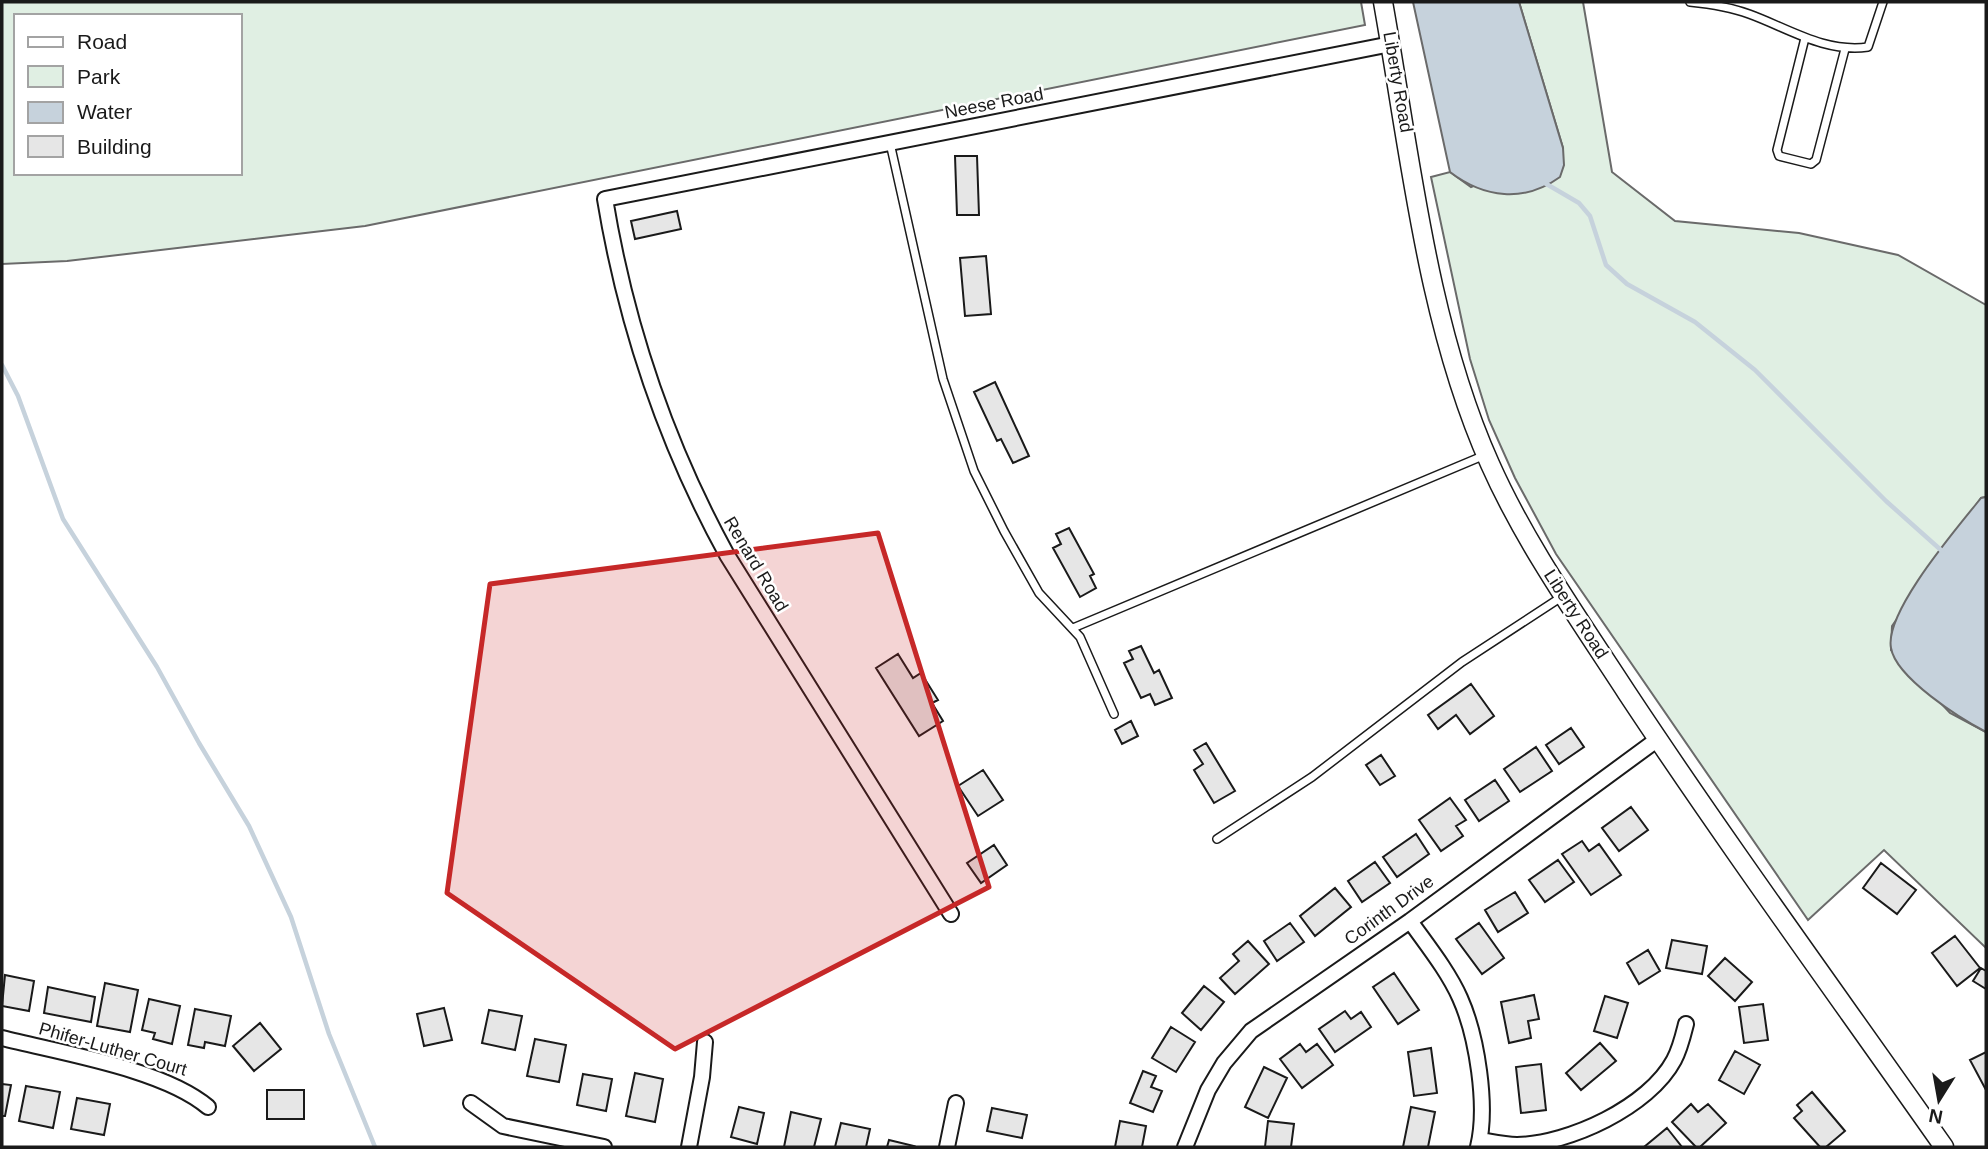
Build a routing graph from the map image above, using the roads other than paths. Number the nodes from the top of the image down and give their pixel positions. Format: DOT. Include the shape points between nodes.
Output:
graph roads {
  1 [pos="1383,2"];
  2 [pos="1690,2"];
  3 [pos="1882,2"];
  4 [pos="1805,38"];
  5 [pos="1391,44"];
  6 [pos="1845,49"];
  7 [pos="890,144"];
  8 [pos="605,200"];
  9 [pos="1486,455"];
  10 [pos="1563,596"];
  11 [pos="1073,628"];
  12 [pos="1114,714"];
  13 [pos="1658,739"];
  14 [pos="1217,839"];
  15 [pos="951,915"];
  16 [pos="1410,921"];
  17 [pos="1686,1024"];
  18 [pos="2,1038"];
  19 [pos="705,1042"];
  20 [pos="471,1103"];
  21 [pos="956,1103"];
  22 [pos="208,1107"];
  23 [pos="1479,1144"];
  24 [pos="604,1147"];
  25 [pos="689,1147"];
  26 [pos="947,1147"];
  27 [pos="1185,1147"];
  28 [pos="1944,1147"];
  1 -- 5 [label="street, Liberty Road"];
  2 -- 4 [label="lane" via="1750,14"];
  3 -- 6 [label="lane" via="1868,47"];
  4 -- 6 [label="lane"];
  4 -- 6 [label="lane" via="1779,156 1811,164 1816,160"];
  5 -- 7 [label="street, Neese Road"];
  5 -- 9 [label="street, Liberty Road" via="1447,340"];
  7 -- 8 [label="street, Neese Road"];
  7 -- 11 [label="lane" via="943,379 974,471 1040,593"];
  8 -- 15 [label="street, Renard Road" via="637,347 667,435 701,509"];
  9 -- 10 [label="street, Liberty Road"];
  9 -- 11 [label="lane"];
  10 -- 13 [label="street, Liberty Road"];
  10 -- 14 [label="lane" via="1462,662 1312,777"];
  11 -- 12 [label="lane"];
  13 -- 16 [label="street, Corinth Drive"];
  13 -- 28 [label="street, Liberty Road"];
  16 -- 23 [label="street" via="1460,997 1478,1074"];
  16 -- 27 [label="street, Corinth Drive" via="1251,1031 1208,1090"];
  17 -- 23 [label="street" via="1674,1062 1643,1095 1615,1115 1555,1140"];
  18 -- 22 [label="street, Phifer-Luther Court" via="157,1078 189,1091"];
  19 -- 25 [label="street"];
  20 -- 24 [label="street" via="503,1126"];
  21 -- 26 [label="street"];
}
